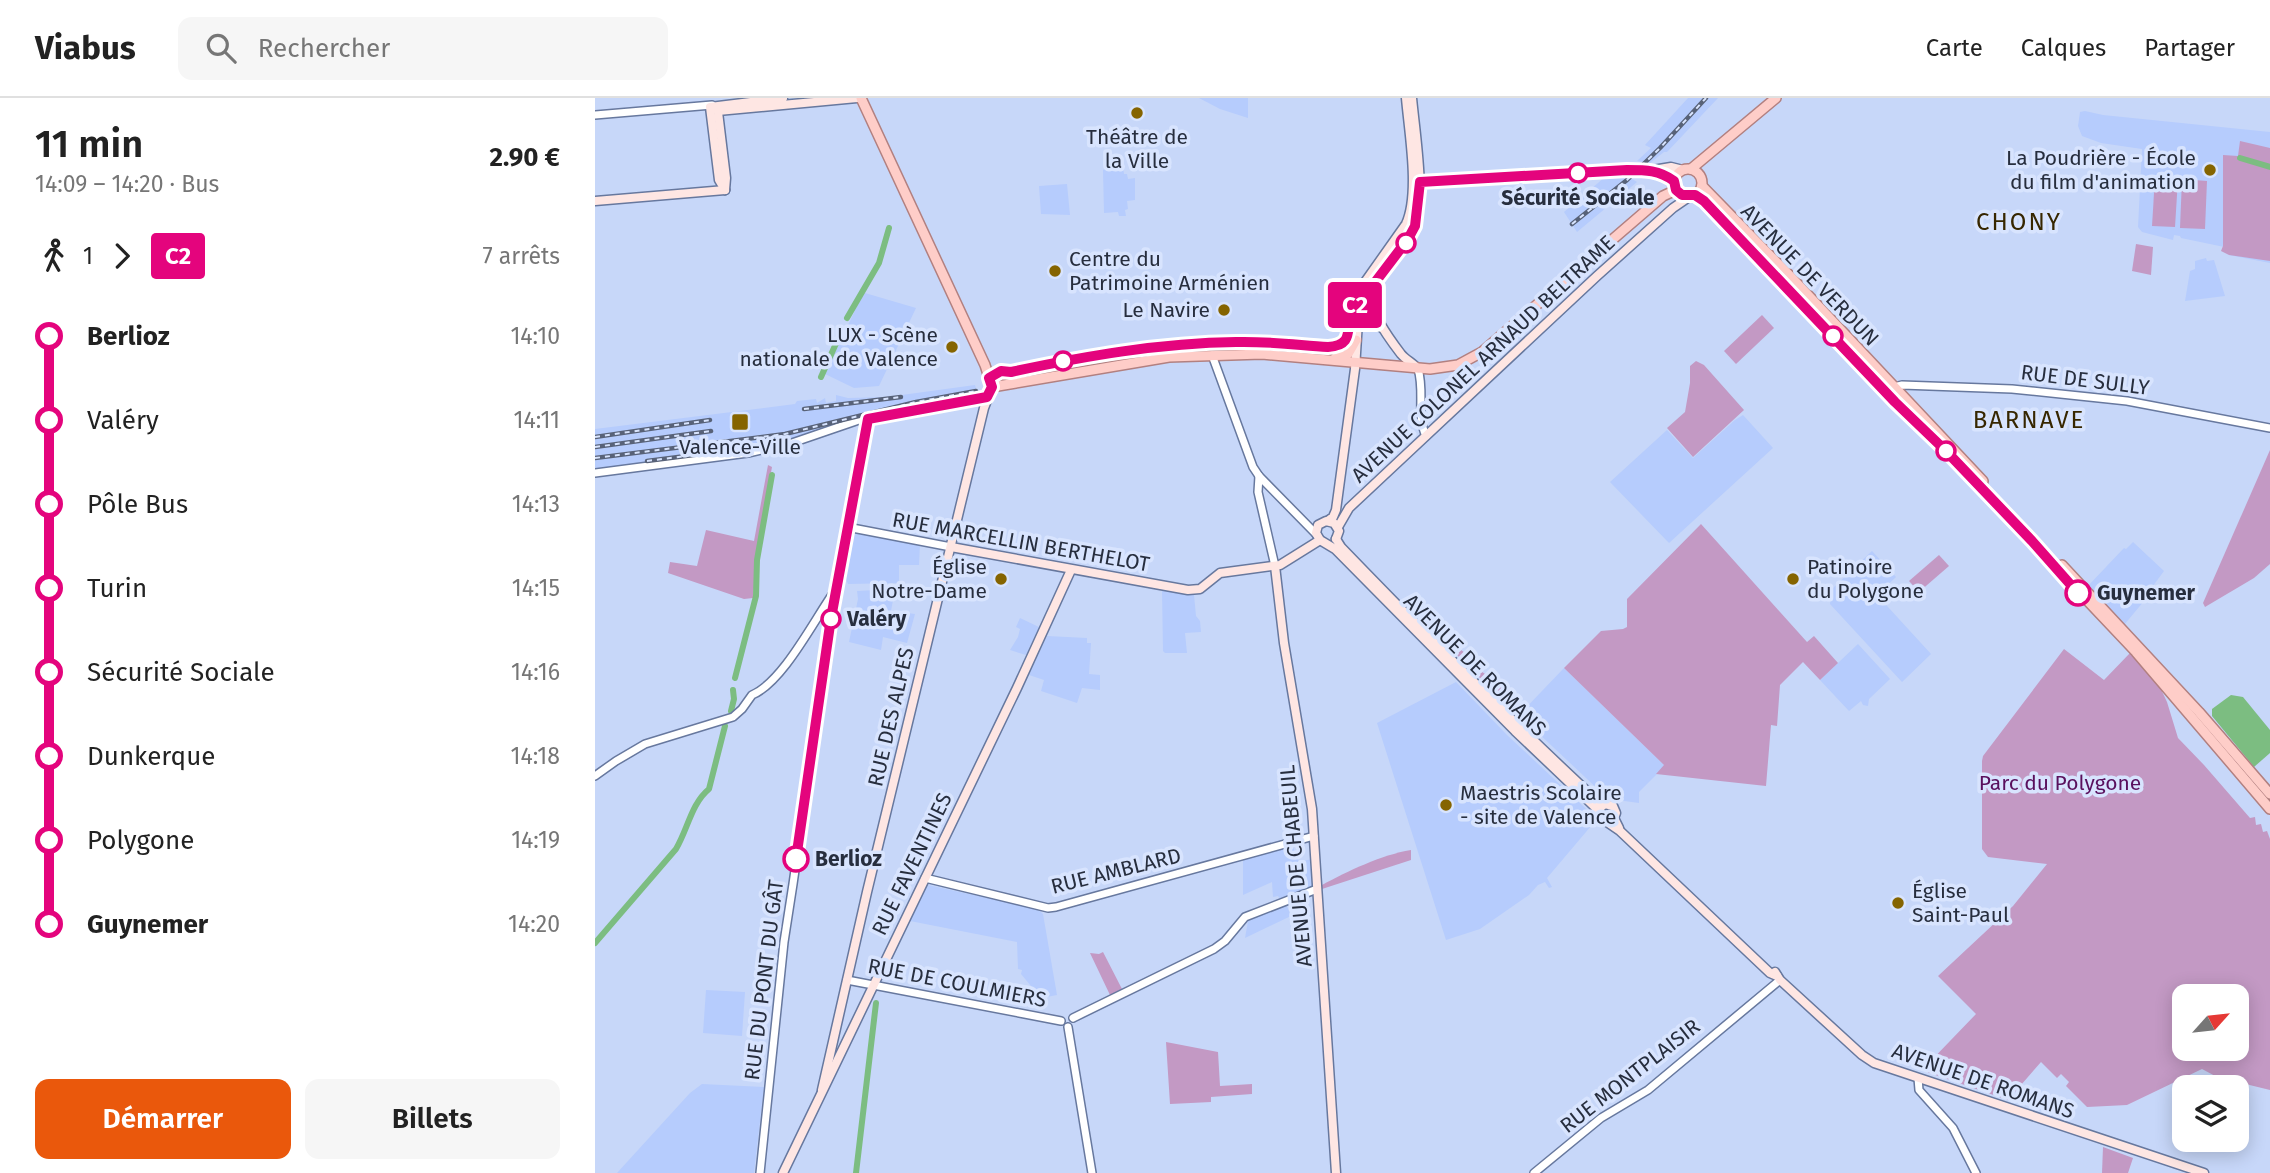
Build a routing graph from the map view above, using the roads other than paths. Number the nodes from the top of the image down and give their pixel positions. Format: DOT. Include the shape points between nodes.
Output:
graph roads {
  1 [pos="783,98"];
  2 [pos="859,98"];
  3 [pos="1406,98"];
  4 [pos="1412,98"];
  5 [pos="1776,98"];
  6 [pos="715,109"];
  7 [pos="595,115"];
  8 [pos="1718,149"];
  9 [pos="1650,170"];
  10 [pos="1687,170"];
  11 [pos="1701,181"];
  12 [pos="1416,182"];
  13 [pos="1675,185"];
  14 [pos="1692,196"];
  15 [pos="595,201"];
  16 [pos="1673,208"];
  17 [pos="1357,321"];
  18 [pos="1385,330"];
  19 [pos="1356,340"];
  20 [pos="1400,352"];
  21 [pos="1213,355"];
  22 [pos="1326,360"];
  23 [pos="1355,362"];
  24 [pos="1384,364"];
  25 [pos="1418,369"];
  26 [pos="1876,380"];
  27 [pos="992,387"];
  28 [pos="1894,387"];
  29 [pos="987,397"];
  30 [pos="868,419"];
  31 [pos="2270,428"];
  32 [pos="1426,436"];
  33 [pos="595,473"];
  34 [pos="1259,476"];
  35 [pos="1349,508"];
  36 [pos="1336,510"];
  37 [pos="1329,520"];
  38 [pos="847,527"];
  39 [pos="1338,527"];
  40 [pos="1336,539"];
  41 [pos="1319,540"];
  42 [pos="950,547"];
  43 [pos="1275,566"];
  44 [pos="1071,570"];
  45 [pos="837,589"];
  46 [pos="595,776"];
  47 [pos="2270,794"];
  48 [pos="1601,808"];
  49 [pos="2270,809"];
  50 [pos="1610,819"];
  51 [pos="1314,836"];
  52 [pos="925,878"];
  53 [pos="1317,888"];
  54 [pos="1778,978"];
  55 [pos="846,980"];
  56 [pos="873,986"];
  57 [pos="1073,1018"];
  58 [pos="1061,1021"];
  59 [pos="1068,1027"];
  60 [pos="833,1059"];
  61 [pos="1917,1078"];
  62 [pos="760,1173"];
  63 [pos="783,1173"];
  64 [pos="1092,1173"];
  65 [pos="1334,1173"];
  66 [pos="1534,1173"];
  67 [pos="1976,1173"];
  68 [pos="2204,1173"];
  1 -- 6 [label="main road"];
  2 -- 6 [label="main road"];
  2 -- 27 [label="main road"];
  3 -- 12 [label="main road"];
  4 -- 12 [label="main road"];
  5 -- 8 [label="main road"];
  6 -- 7 [label="street"];
  6 -- 15 [label="main road" via="719,180 725,191"];
  8 -- 10 [label="main road"];
  8 -- 11 [label="main road"];
  9 -- 10 [label="main road"];
  9 -- 12 [label="main road, bridge"];
  9 -- 13 [label="main road"];
  10 -- 11 [label="main road"];
  10 -- 13 [label="main road" via="1677,174"];
  11 -- 14 [label="main road"];
  11 -- 28 [label="main road, AVENUE DE VERDUN"];
  12 -- 17 [label="main road" via="1406,224 1362,285"];
  12 -- 18 [label="main road" via="1415,226 1368,294"];
  13 -- 14 [label="main road" via="1682,195"];
  13 -- 16 [label="main road"];
  13 -- 25 [label="main road" via="1482,352 1448,367"];
  14 -- 16 [label="main road, AVENUE COLONEL ARNAUD BELTRAME"];
  14 -- 26 [label="main road, AVENUE DE VERDUN" via="1704,201"];
  16 -- 32 [label="main road, AVENUE COLONEL ARNAUD BELTRAME"];
  17 -- 18 [label="main road" via="1377,323"];
  17 -- 19 [label="main road"];
  18 -- 20 [label="main road"];
  19 -- 22 [label="main road" via="1348,354"];
  19 -- 23 [label="main road"];
  20 -- 24 [label="main road" via="1397,361"];
  20 -- 25 [label="main road"];
  21 -- 22 [label="main road"];
  21 -- 27 [label="main road" via="1154,359"];
  21 -- 34 [label="street"];
  22 -- 23 [label="main road"];
  23 -- 24 [label="main road"];
  23 -- 36 [label="main road"];
  24 -- 25 [label="main road"];
  25 -- 32 [label="street"];
  26 -- 28 [label="street, AVENUE DE VERDUN"];
  26 -- 49 [label="main road, AVENUE DE VERDUN" via="2136,652"];
  27 -- 29 [label="main road, RUE DES ALPES"];
  28 -- 31 [label="street, RUE DE SULLY" via="2012,389 2085,396"];
  28 -- 47 [label="main road, AVENUE DE VERDUN"];
  29 -- 30 [label="street"];
  29 -- 42 [label="main road, RUE DES ALPES"];
  30 -- 33 [label="street" via="738,455"];
  30 -- 38 [label="street, RUE DU PONT DU GÂT"];
  32 -- 35 [label="main road, AVENUE COLONEL ARNAUD BELTRAME"];
  34 -- 41 [label="street, AVENUE DE ROMANS"];
  34 -- 43 [label="street, AVENUE DE CHABEUIL" via="1259,497"];
  35 -- 36 [label="main road, AVENUE COLONEL ARNAUD BELTRAME"];
  35 -- 39 [label="main road, AVENUE COLONEL ARNAUD BELTRAME"];
  36 -- 37 [label="main road"];
  37 -- 39 [label="main road"];
  37 -- 41 [label="main road" via="1318,525"];
  38 -- 42 [label="street, RUE MARCELLIN BERTHELOT"];
  38 -- 45 [label="street, RUE DU PONT DU GÂT"];
  39 -- 40 [label="main road"];
  40 -- 41 [label="main road"];
  40 -- 48 [label="main road, AVENUE DE ROMANS"];
  41 -- 43 [label="main road"];
  41 -- 48 [label="main road, AVENUE DE ROMANS"];
  42 -- 44 [label="main road, RUE MARCELLIN BERTHELOT"];
  42 -- 55 [label="main road, RUE DES ALPES"];
  43 -- 44 [label="main road, RUE MARCELLIN BERTHELOT" via="1220,573 1200,589 1188,590"];
  43 -- 51 [label="main road, AVENUE DE CHABEUIL"];
  44 -- 52 [label="main road, RUE FAVENTINES"];
  45 -- 46 [label="street" via="786,664 733,717 645,744"];
  45 -- 62 [label="street, RUE DU PONT DU GÂT" via="784,942"];
  48 -- 50 [label="main road" via="1601,818"];
  48 -- 50 [label="main road" via="1613,806 1616,813"];
  50 -- 54 [label="main road, AVENUE DE ROMANS"];
  51 -- 52 [label="street, RUE AMBLARD" via="1048,908"];
  51 -- 53 [label="main road, AVENUE DE CHABEUIL"];
  52 -- 56 [label="main road, RUE FAVENTINES"];
  53 -- 57 [label="street" via="1245,917 1213,949"];
  53 -- 65 [label="main road, AVENUE DE CHABEUIL"];
  54 -- 61 [label="main road, AVENUE DE ROMANS" via="1862,1055"];
  54 -- 66 [label="street, RUE MONTPLAISIR" via="1648,1090 1601,1118"];
  55 -- 56 [label="street, RUE DE COULMIERS"];
  55 -- 60 [label="main road, RUE DES ALPES"];
  56 -- 58 [label="street, RUE DE COULMIERS"];
  56 -- 60 [label="main road, RUE FAVENTINES"];
  57 -- 58 [label="street" via="1065,1015"];
  57 -- 59 [label="street"];
  58 -- 59 [label="street"];
  59 -- 64 [label="street"];
  60 -- 63 [label="main road, RUE FAVENTINES"];
  61 -- 67 [label="street" via="1919,1090 1953,1128"];
  61 -- 68 [label="main road, AVENUE DE ROMANS"];
}
